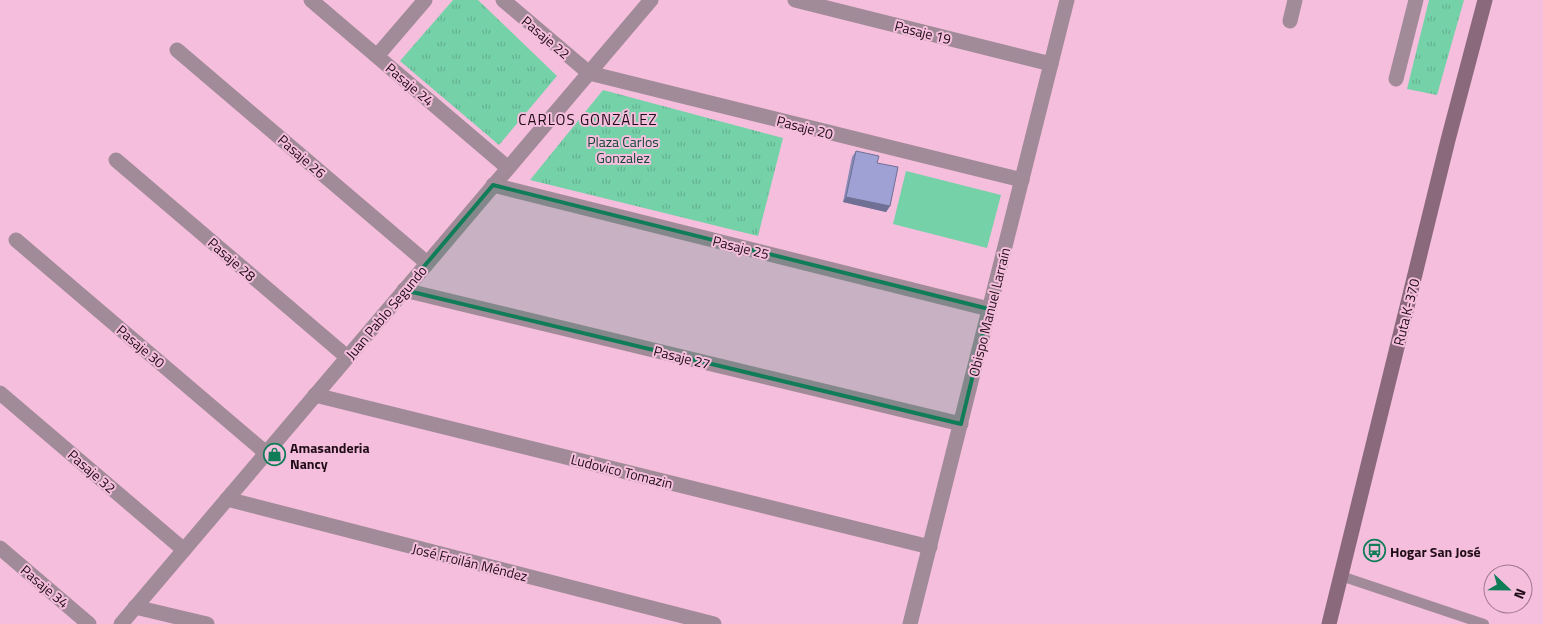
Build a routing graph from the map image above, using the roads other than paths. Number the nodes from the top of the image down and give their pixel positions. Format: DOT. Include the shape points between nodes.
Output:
graph roads {
  1 [pos="311,0"];
  2 [pos="425,0"];
  3 [pos="503,0"];
  4 [pos="651,0"];
  5 [pos="795,0"];
  6 [pos="1067,0"];
  7 [pos="1295,0"];
  8 [pos="1416,0"];
  9 [pos="1485,0"];
  10 [pos="1290,21"];
  11 [pos="177,50"];
  12 [pos="377,56"];
  13 [pos="1051,64"];
  14 [pos="589,73"];
  15 [pos="1396,79"];
  16 [pos="116,160"];
  17 [pos="508,168"];
  18 [pos="1022,180"];
  19 [pos="493,185"];
  20 [pos="16,240"];
  21 [pos="427,263"];
  22 [pos="404,290"];
  23 [pos="989,309"];
  24 [pos="347,357"];
  25 [pos="0,393"];
  26 [pos="315,395"];
  27 [pos="961,424"];
  28 [pos="266,453"];
  29 [pos="227,499"];
  30 [pos="930,547"];
  31 [pos="0,548"];
  32 [pos="184,550"];
  33 [pos="1341,576"];
  34 [pos="135,607"];
  35 [pos="89,624"];
  36 [pos="121,624"];
  37 [pos="207,624"];
  38 [pos="714,624"];
  39 [pos="910,624"];
  40 [pos="1330,624"];
  41 [pos="1484,624"];
  1 -- 12 [label="street, Pasaje 24"];
  2 -- 12 [label="street"];
  3 -- 14 [label="street, Pasaje 22"];
  4 -- 14 [label="street, Juan Pablo Segundo"];
  5 -- 13 [label="street, Pasaje 19"];
  6 -- 13 [label="street, Obispo Manuel Larraín"];
  7 -- 10 [label="street"];
  8 -- 15 [label="street"];
  9 -- 33 [label="street, Ruta K-370"];
  11 -- 21 [label="street, Pasaje 26"];
  12 -- 17 [label="street, Pasaje 24"];
  13 -- 18 [label="street, Obispo Manuel Larraín"];
  14 -- 17 [label="street, Juan Pablo Segundo"];
  14 -- 18 [label="street, Pasaje 20"];
  16 -- 24 [label="street, Pasaje 28"];
  17 -- 19 [label="street, Juan Pablo Segundo"];
  18 -- 23 [label="street, Obispo Manuel Larraín"];
  19 -- 21 [label="street, Juan Pablo Segundo"];
  19 -- 23 [label="street, Pasaje 25"];
  20 -- 28 [label="street, Pasaje 30"];
  21 -- 22 [label="street, Juan Pablo Segundo"];
  22 -- 24 [label="street, Juan Pablo Segundo"];
  22 -- 27 [label="street, Pasaje 27"];
  23 -- 27 [label="street, Obispo Manuel Larraín"];
  24 -- 26 [label="street, Juan Pablo Segundo"];
  25 -- 32 [label="street, Pasaje 32"];
  26 -- 28 [label="street, Juan Pablo Segundo"];
  26 -- 30 [label="street, Ludovico Tomazin"];
  27 -- 30 [label="street, Obispo Manuel Larraín"];
  28 -- 29 [label="street, Juan Pablo Segundo"];
  29 -- 32 [label="street, Juan Pablo Segundo"];
  29 -- 38 [label="street, José Froilán Méndez"];
  30 -- 39 [label="street, Obispo Manuel Larraín"];
  31 -- 35 [label="street, Pasaje 34"];
  32 -- 34 [label="street, Juan Pablo Segundo"];
  33 -- 40 [label="street, Ruta K-370"];
  33 -- 41 [label="lane"];
  34 -- 36 [label="street, Juan Pablo Segundo"];
  34 -- 37 [label="street"];
}
